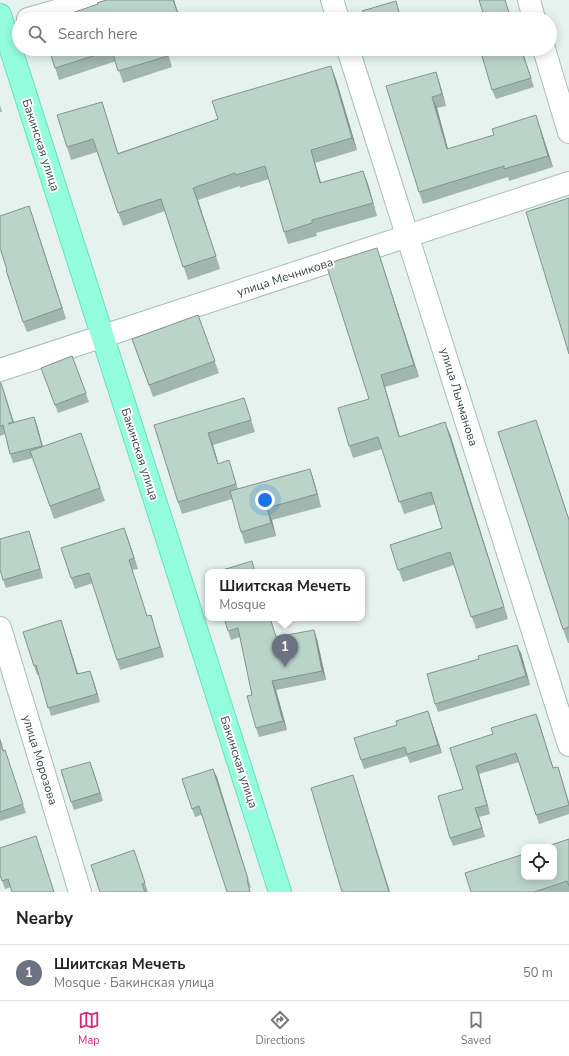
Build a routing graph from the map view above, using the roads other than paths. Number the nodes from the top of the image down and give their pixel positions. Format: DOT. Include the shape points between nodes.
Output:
graph roads {
  1 [pos="96,0"];
  2 [pos="332,0"];
  3 [pos="529,0"];
  4 [pos="53,12"];
  5 [pos="336,12"];
  6 [pos="532,12"];
  7 [pos="7,21"];
  8 [pos="12,37"];
  9 [pos="18,56"];
  10 [pos="350,56"];
  11 [pos="546,56"];
  12 [pos="569,132"];
  13 [pos="569,183"];
  14 [pos="409,236"];
  15 [pos="103,337"];
  16 [pos="0,370"];
  17 [pos="0,628"];
  18 [pos="569,746"];
  19 [pos="80,892"];
  20 [pos="280,892"];
  1 -- 4 [label="street"];
  2 -- 5 [label="street"];
  3 -- 6 [label="street"];
  7 -- 8 [label="main road, Бакинская улица"];
  9 -- 15 [label="main road, Бакинская улица"];
  10 -- 14 [label="street, улица Лычманова"];
  11 -- 12 [label="street"];
  13 -- 14 [label="street, улица Мечникова"];
  14 -- 15 [label="street, улица Мечникова"];
  14 -- 18 [label="street, улица Лычманова"];
  15 -- 16 [label="street, улица Мечникова"];
  15 -- 20 [label="main road, Бакинская улица"];
  17 -- 19 [label="street, улица Морозова"];
}
